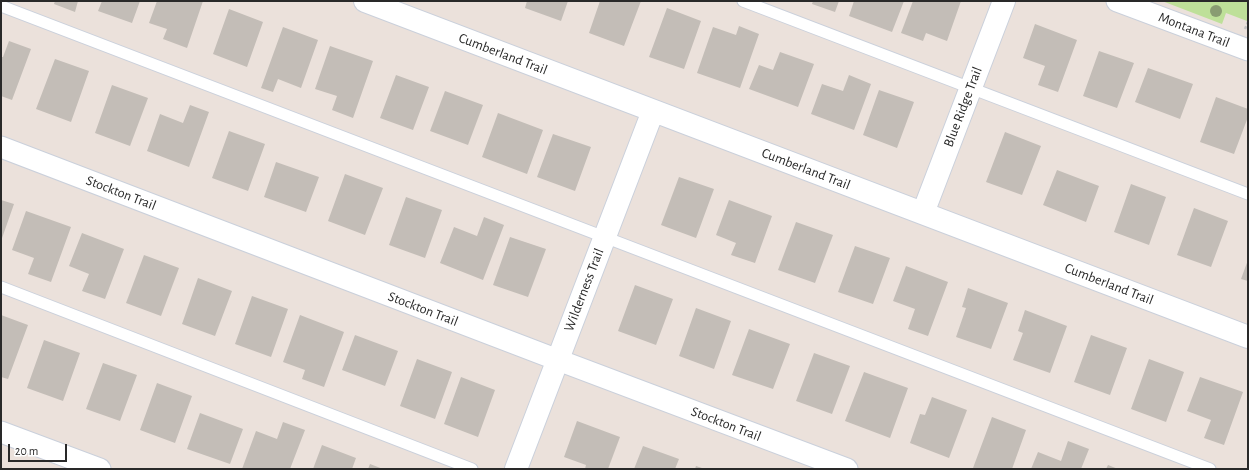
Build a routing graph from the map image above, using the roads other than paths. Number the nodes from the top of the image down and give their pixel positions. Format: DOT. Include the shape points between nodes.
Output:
graph roads {
  1 [pos="365,1"];
  2 [pos="743,1"];
  3 [pos="1004,1"];
  4 [pos="1117,1"];
  5 [pos="1,6"];
  6 [pos="1248,50"];
  7 [pos="971,88"];
  8 [pos="653,111"];
  9 [pos="1,147"];
  10 [pos="1248,194"];
  11 [pos="923,213"];
  12 [pos="604,237"];
  13 [pos="1,287"];
  14 [pos="1248,337"];
  15 [pos="558,360"];
  16 [pos="1,432"];
  17 [pos="100,469"];
  18 [pos="472,469"];
  19 [pos="516,469"];
  20 [pos="847,469"];
  21 [pos="1210,469"];
  1 -- 8 [label="street, Cumberland Trail"];
  2 -- 7 [label="lane"];
  3 -- 7 [label="street, Blue Ridge Trail"];
  4 -- 6 [label="street, Montana Trail"];
  5 -- 12 [label="lane"];
  7 -- 10 [label="lane"];
  7 -- 11 [label="street, Blue Ridge Trail"];
  8 -- 11 [label="street, Cumberland Trail"];
  8 -- 12 [label="street, Wilderness Trail"];
  9 -- 15 [label="street, Stockton Trail"];
  11 -- 14 [label="street, Cumberland Trail"];
  12 -- 15 [label="street, Wilderness Trail"];
  12 -- 21 [label="lane"];
  13 -- 18 [label="lane"];
  15 -- 19 [label="street, Wilderness Trail"];
  15 -- 20 [label="street, Stockton Trail"];
  16 -- 17 [label="street"];
}
